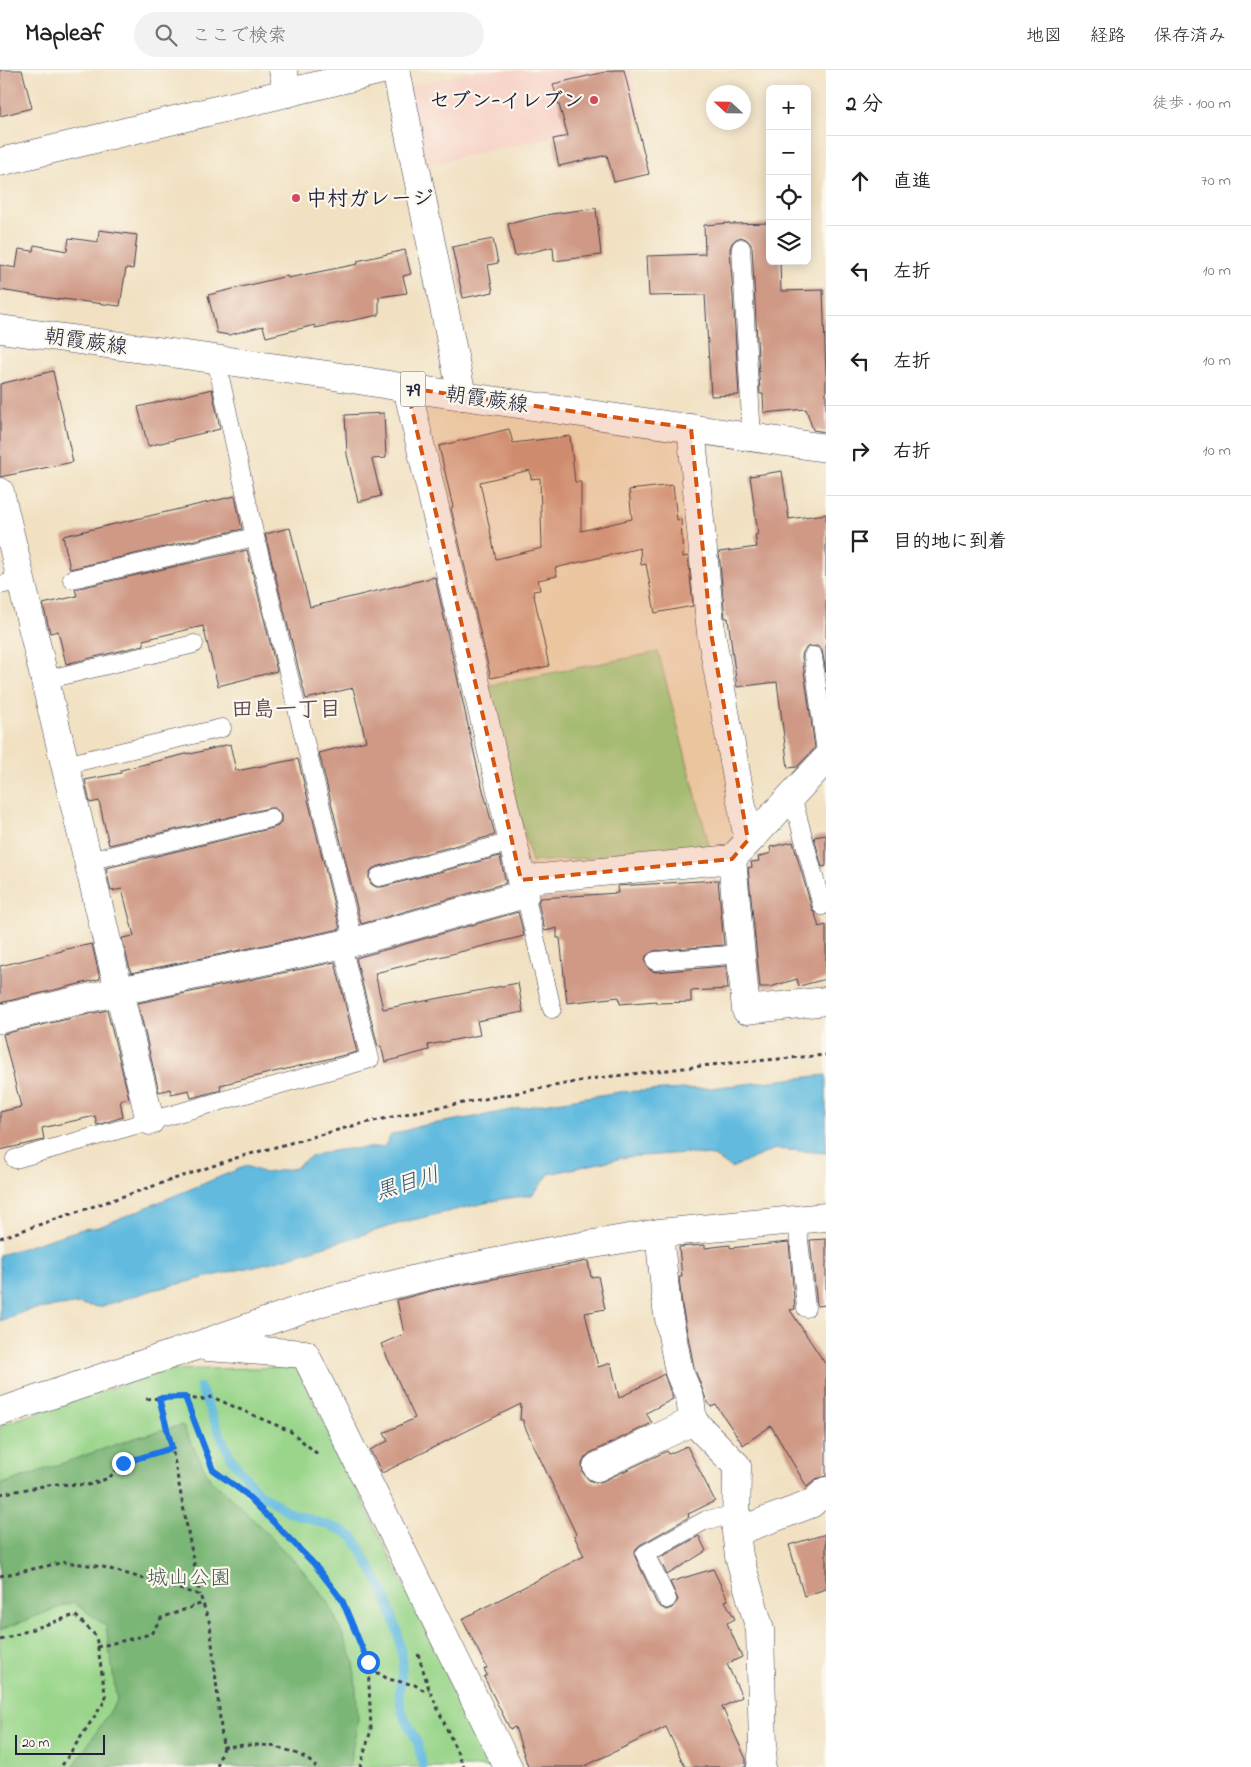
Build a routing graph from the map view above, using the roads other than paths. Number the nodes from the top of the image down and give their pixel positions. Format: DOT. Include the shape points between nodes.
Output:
graph roads {
  1 [pos="382,70"];
  2 [pos="396,70"];
  3 [pos="285,81"];
  4 [pos="0,162"];
  5 [pos="741,248"];
  6 [pos="0,329"];
  7 [pos="216,359"];
  8 [pos="407,388"];
  9 [pos="462,396"];
  10 [pos="691,428"];
  11 [pos="752,437"];
  12 [pos="826,448"];
  13 [pos="0,492"];
  14 [pos="255,537"];
  15 [pos="72,579"];
  16 [pos="10,582"];
  17 [pos="194,644"];
  18 [pos="813,656"];
  19 [pos="45,680"];
  20 [pos="222,728"];
  21 [pos="826,753"];
  22 [pos="826,759"];
  23 [pos="65,765"];
  24 [pos="792,796"];
  25 [pos="270,818"];
  26 [pos="512,842"];
  27 [pos="740,850"];
  28 [pos="88,861"];
  29 [pos="379,877"];
  30 [pos="523,887"];
  31 [pos="822,906"];
  32 [pos="348,943"];
  33 [pos="741,954"];
  34 [pos="655,961"];
  35 [pos="119,991"];
  36 [pos="826,1001"];
  37 [pos="552,1009"];
  38 [pos="0,1019"];
  39 [pos="150,1121"];
  40 [pos="16,1159"];
  41 [pos="826,1217"];
  42 [pos="797,1220"];
  43 [pos="660,1233"];
  44 [pos="806,1308"];
  45 [pos="196,1346"];
  46 [pos="0,1412"];
  47 [pos="693,1420"];
  48 [pos="597,1467"];
  49 [pos="826,1491"];
  50 [pos="736,1524"];
  51 [pos="667,1599"];
  52 [pos="508,1767"];
  53 [pos="761,1767"];
  1 -- 3 [label="street"];
  2 -- 9 [label="street"];
  3 -- 4 [label="street"];
  5 -- 11 [label="lane"];
  6 -- 7 [label="street, 朝霞蕨線 / 79"];
  7 -- 8 [label="street, 朝霞蕨線 / 79"];
  7 -- 14 [label="lane"];
  8 -- 9 [label="street, 朝霞蕨線 / 79"];
  8 -- 26 [label="street"];
  9 -- 10 [label="street, 朝霞蕨線 / 79"];
  10 -- 11 [label="street, 朝霞蕨線 / 79"];
  10 -- 27 [label="street" via="712,633"];
  11 -- 12 [label="street, 朝霞蕨線 / 79"];
  13 -- 16 [label="street"];
  14 -- 15 [label="lane"];
  14 -- 32 [label="lane"];
  16 -- 19 [label="street"];
  17 -- 19 [label="lane"];
  18 -- 21 [label="lane"];
  19 -- 23 [label="street"];
  20 -- 23 [label="lane"];
  22 -- 24 [label="street"];
  23 -- 28 [label="street"];
  24 -- 27 [label="street"];
  24 -- 31 [label="lane"];
  25 -- 28 [label="lane"];
  26 -- 29 [label="lane"];
  26 -- 30 [label="street"];
  27 -- 30 [label="street"];
  27 -- 33 [label="street"];
  28 -- 35 [label="street"];
  30 -- 32 [label="street"];
  30 -- 37 [label="lane"];
  32 -- 35 [label="street"];
  32 -- 39 [label="lane" via="370,1059"];
  33 -- 34 [label="lane"];
  33 -- 36 [label="street" via="746,1010"];
  35 -- 38 [label="street"];
  35 -- 39 [label="street"];
  39 -- 40 [label="lane"];
  41 -- 42 [label="street"];
  42 -- 43 [label="street"];
  42 -- 44 [label="lane"];
  43 -- 45 [label="street" via="546,1252 377,1288 322,1302"];
  43 -- 47 [label="street" via="667,1308 679,1372 690,1398"];
  45 -- 46 [label="street"];
  45 -- 52 [label="street" via="305,1354"];
  47 -- 48 [label="street"];
  47 -- 50 [label="street" via="737,1466"];
  49 -- 50 [label="street" via="811,1504"];
  50 -- 51 [label="lane" via="706,1520 645,1554"];
  50 -- 53 [label="street" via="739,1556 760,1630"];
}
